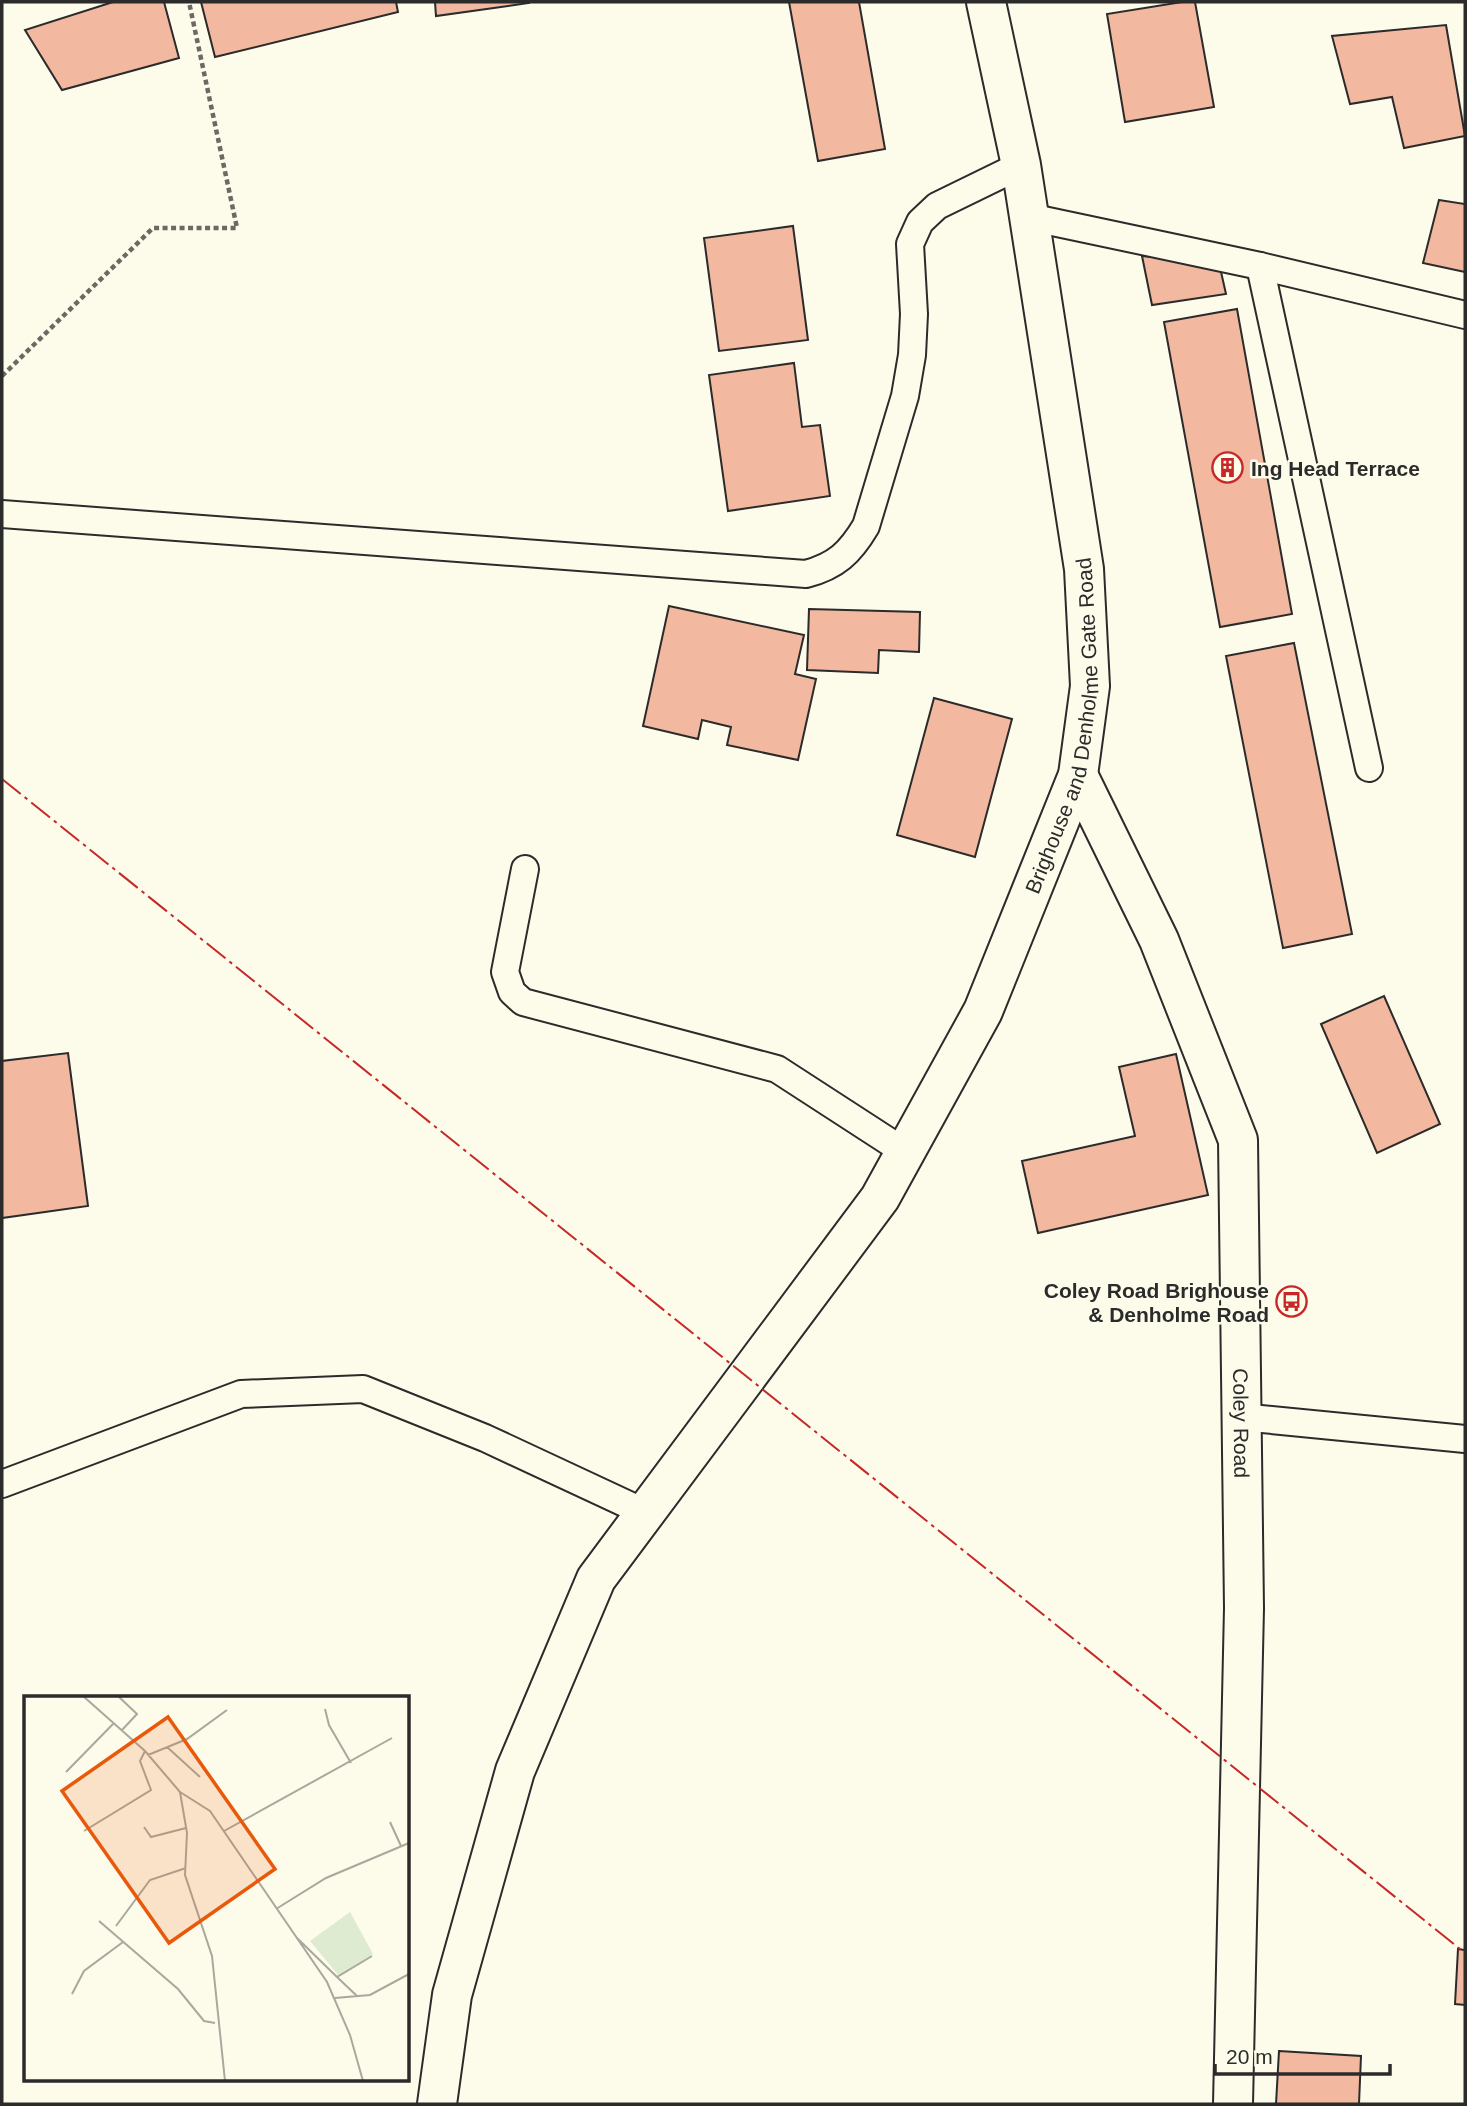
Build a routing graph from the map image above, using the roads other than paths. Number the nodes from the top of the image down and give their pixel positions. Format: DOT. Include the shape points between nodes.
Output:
graph roads {
  1 [pos="986,2"];
  2 [pos="1021,165"];
  3 [pos="1029,218"];
  4 [pos="1260,266"];
  5 [pos="1465,315"];
  6 [pos="2,514"];
  7 [pos="1369,768"];
  8 [pos="1078,775"];
  9 [pos="525,869"];
  10 [pos="905,1152"];
  11 [pos="1241,1417"];
  12 [pos="1465,1439"];
  13 [pos="2,1484"];
  14 [pos="646,1513"];
  15 [pos="438,2104"];
  16 [pos="1233,2104"];
  1 -- 2 [label="main road, Brighouse and Denholme Gate Road"];
  2 -- 3 [label="main road, Brighouse and Denholme Gate Road"];
  2 -- 6 [label="lane" via="937,206 920,222 909,244 914,314 905,396 866,526 856,542 827,568 807,574"];
  3 -- 4 [label="lane"];
  3 -- 8 [label="main road, Brighouse and Denholme Gate Road" via="1084,569 1090,686"];
  4 -- 5 [label="lane"];
  4 -- 7 [label="lane"];
  8 -- 10 [label="main road, Brighouse and Denholme Gate Road" via="983,1011"];
  8 -- 11 [label="main road, Coley Road" via="1159,940 1238,1140"];
  9 -- 10 [label="lane" via="506,972 512,992 523,1002 777,1069"];
  10 -- 14 [label="main road, Brighouse and Denholme Gate Road" via="880,1198"];
  11 -- 12 [label="lane"];
  11 -- 16 [label="main road, Coley Road" via="1244,1608"];
  13 -- 14 [label="lane" via="241,1394 363,1389 485,1438"];
  14 -- 15 [label="main road, Brighouse and Denholme Gate Road" via="596,1579 515,1771 452,1996"];
}
